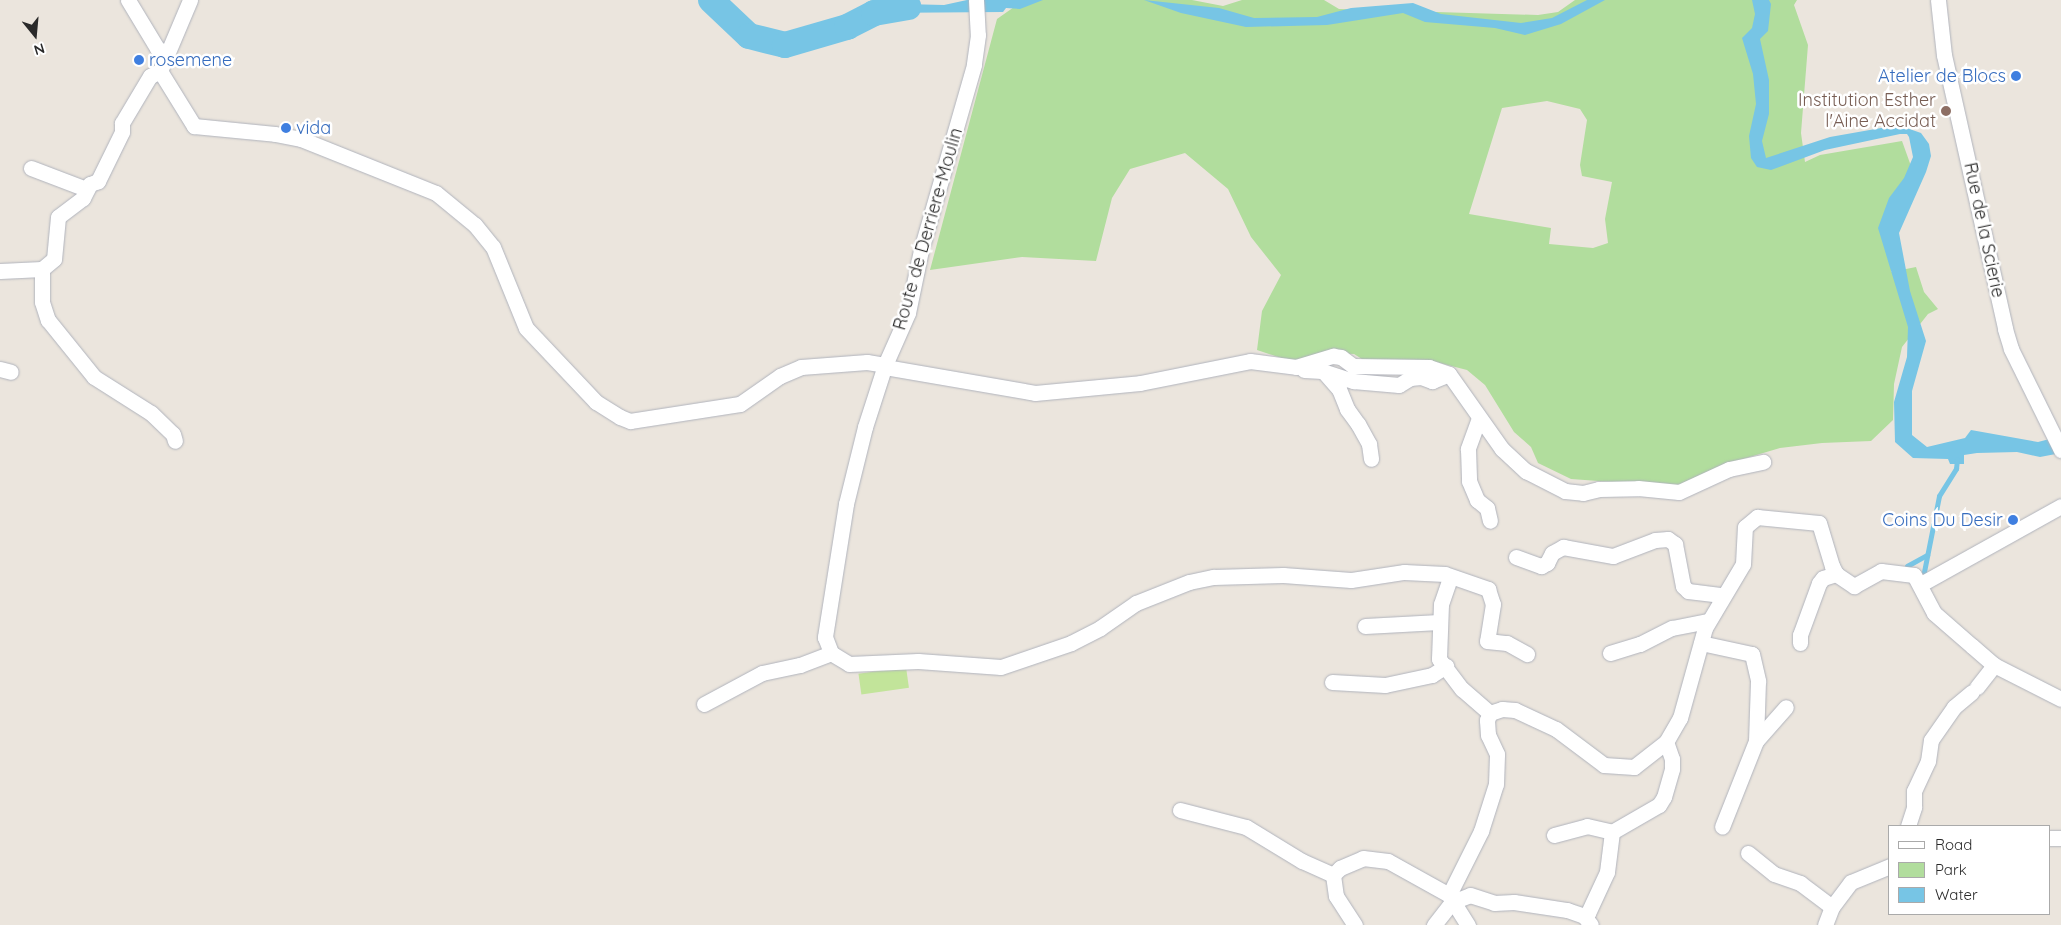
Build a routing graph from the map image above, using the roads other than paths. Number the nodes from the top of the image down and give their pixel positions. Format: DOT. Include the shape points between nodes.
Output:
graph roads {
  1 [pos="128,0"];
  2 [pos="190,0"];
  3 [pos="976,0"];
  4 [pos="1938,0"];
  5 [pos="165,53"];
  6 [pos="160,71"];
  7 [pos="31,168"];
  8 [pos="86,188"];
  9 [pos="42,269"];
  10 [pos="0,271"];
  11 [pos="885,366"];
  12 [pos="1296,367"];
  13 [pos="1322,371"];
  14 [pos="1448,374"];
  15 [pos="1479,418"];
  16 [pos="175,441"];
  17 [pos="2061,450"];
  18 [pos="1371,459"];
  19 [pos="1763,462"];
  20 [pos="2061,506"];
  21 [pos="1490,521"];
  22 [pos="1516,557"];
  23 [pos="1836,574"];
  24 [pos="1450,578"];
  25 [pos="1921,584"];
  26 [pos="1722,595"];
  27 [pos="1708,621"];
  28 [pos="1439,622"];
  29 [pos="1364,626"];
  30 [pos="1701,643"];
  31 [pos="1800,643"];
  32 [pos="831,653"];
  33 [pos="1610,653"];
  34 [pos="1527,654"];
  35 [pos="1994,664"];
  36 [pos="1446,666"];
  37 [pos="1332,682"];
  38 [pos="2061,699"];
  39 [pos="704,704"];
  40 [pos="1786,707"];
  41 [pos="1490,713"];
  42 [pos="1756,741"];
  43 [pos="1666,742"];
  44 [pos="1180,810"];
  45 [pos="1908,825"];
  46 [pos="1722,827"];
  47 [pos="1612,832"];
  48 [pos="1554,835"];
  49 [pos="1748,853"];
  50 [pos="1888,868"];
  51 [pos="1333,875"];
  52 [pos="1451,898"];
  53 [pos="1832,907"];
  54 [pos="1588,922"];
  55 [pos="1355,925"];
  56 [pos="1434,925"];
  57 [pos="1468,925"];
  58 [pos="1825,925"];
  1 -- 5 [label="street" via="157,48"];
  2 -- 5 [label="street"];
  3 -- 11 [label="street, Route de Derriere-Moulin" via="978,35 974,65 921,250 908,313"];
  4 -- 17 [label="street, Rue de la Scierie" via="1944,55 2011,349"];
  5 -- 6 [label="street"];
  6 -- 8 [label="street" via="150,76 122,123 122,132 98,181"];
  6 -- 11 [label="street" via="194,126 301,139 436,193 475,225 493,247 526,328 596,402 620,417 630,421 740,404 780,376 801,367 867,362"];
  7 -- 8 [label="street"];
  8 -- 9 [label="street" via="83,198 58,217 54,260"];
  9 -- 10 [label="street"];
  9 -- 16 [label="street" via="42,302 71,350 94,377 151,413 173,434"];
  11 -- 12 [label="street" via="1035,393 1140,384 1250,361"];
  11 -- 32 [label="street, Route de Derriere-Moulin" via="846,504 826,637"];
  12 -- 13 [label="street" via="1309,372"];
  12 -- 14 [label="street" via="1334,356 1353,366 1428,367"];
  13 -- 14 [label="street" via="1353,381 1399,384 1414,377 1432,381"];
  13 -- 18 [label="street" via="1340,389 1346,408 1369,444"];
  14 -- 15 [label="street"];
  15 -- 19 [label="street" via="1502,449 1526,471 1565,491 1583,493 1638,488 1679,492 1729,469"];
  15 -- 21 [label="street" via="1468,449 1469,481 1477,500 1486,508"];
  20 -- 25 [label="street"];
  22 -- 26 [label="street" via="1540,566 1563,547 1613,556 1654,540 1668,539 1675,544 1683,586 1688,591"];
  23 -- 25 [label="street" via="1854,586 1889,570 1914,575"];
  23 -- 26 [label="street" via="1819,522 1756,517 1745,527 1743,564"];
  23 -- 31 [label="street" via="1824,578 1819,584"];
  24 -- 28 [label="street"];
  24 -- 32 [label="street" via="1444,574 1404,572 1330,581 1307,576 1213,577 1189,582 1136,603 1071,643 1001,667 918,661 849,664"];
  24 -- 34 [label="street" via="1466,580 1488,589 1493,604 1487,641 1507,643"];
  25 -- 35 [label="street" via="1934,613"];
  26 -- 27 [label="street"];
  27 -- 30 [label="street"];
  27 -- 33 [label="street" via="1672,628 1640,644"];
  28 -- 29 [label="street"];
  28 -- 36 [label="street" via="1439,659"];
  30 -- 42 [label="street" via="1752,654 1758,681"];
  30 -- 43 [label="street" via="1690,690 1680,718"];
  32 -- 39 [label="street" via="800,665 762,673"];
  35 -- 38 [label="street"];
  35 -- 45 [label="street" via="1975,690 1954,707 1931,740 1928,761 1914,791"];
  36 -- 37 [label="street" via="1432,675 1409,682 1385,685"];
  36 -- 41 [label="street" via="1462,689"];
  40 -- 42 [label="street"];
  41 -- 43 [label="street" via="1502,709 1516,710 1556,729 1564,738 1612,767 1634,767"];
  41 -- 52 [label="street" via="1488,734 1497,754 1496,784 1481,831"];
  42 -- 46 [label="street"];
  43 -- 47 [label="street" via="1672,769 1664,797 1659,804"];
  44 -- 51 [label="street" via="1246,827 1302,861"];
  47 -- 48 [label="street" via="1587,826"];
  47 -- 54 [label="street" via="1607,872 1588,913"];
  49 -- 53 [label="street" via="1774,874 1800,883"];
  50 -- 53 [label="street" via="1856,877"];
  51 -- 52 [label="street" via="1353,861 1372,857 1437,886"];
  51 -- 55 [label="street" via="1336,896"];
  52 -- 54 [label="street" via="1470,896 1494,903 1544,906"];
  52 -- 56 [label="street"];
  52 -- 57 [label="street"];
  53 -- 58 [label="street"];
}
